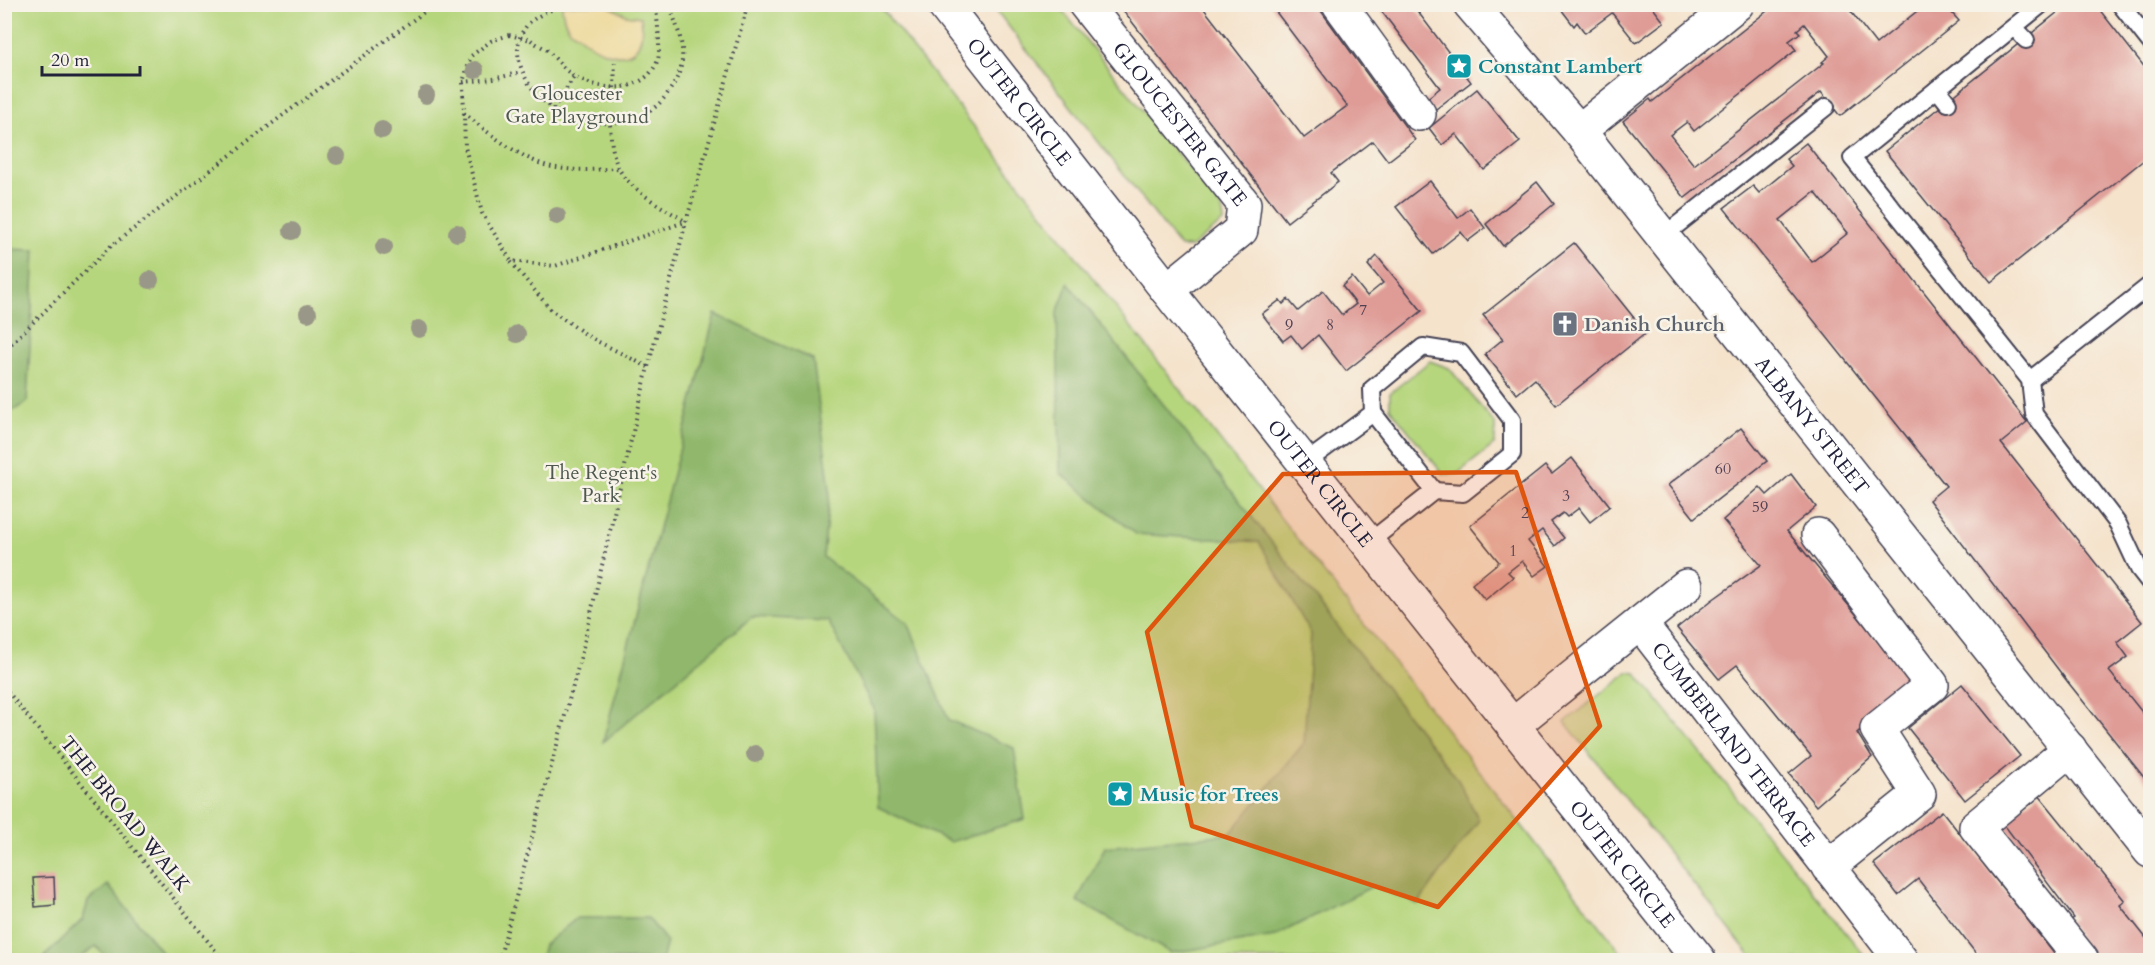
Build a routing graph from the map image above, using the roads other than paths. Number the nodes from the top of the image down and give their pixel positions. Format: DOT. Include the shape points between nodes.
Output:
graph roads {
  1 [pos="943,4"];
  2 [pos="1085,4"];
  3 [pos="1339,4"];
  4 [pos="1470,4"];
  5 [pos="1737,4"];
  6 [pos="2042,4"];
  7 [pos="2120,4"];
  8 [pos="2014,27"];
  9 [pos="2026,40"];
  10 [pos="2151,42"];
  11 [pos="1937,89"];
  12 [pos="1948,103"];
  13 [pos="1826,107"];
  14 [pos="1419,114"];
  15 [pos="1579,131"];
  16 [pos="1662,237"];
  17 [pos="2151,285"];
  18 [pos="1167,290"];
  19 [pos="2030,380"];
  20 [pos="1374,413"];
  21 [pos="1305,463"];
  22 [pos="1434,492"];
  23 [pos="1818,535"];
  24 [pos="1368,543"];
  25 [pos="2151,583"];
  26 [pos="1686,586"];
  27 [pos="1640,623"];
  28 [pos="1513,725"];
  29 [pos="2070,749"];
  30 [pos="2147,839"];
  31 [pos="1828,867"];
  32 [pos="1700,960"];
  33 [pos="1901,960"];
  34 [pos="2082,960"];
  1 -- 18 [label="street, OUTER CIRCLE"];
  2 -- 18 [label="street, GLOUCESTER GATE" via="1244,204 1241,230"];
  3 -- 14 [label="street"];
  4 -- 15 [label="street, ALBANY STREET"];
  5 -- 15 [label="street"];
  6 -- 8 [label="lane"];
  7 -- 10 [label="lane"];
  8 -- 9 [label="lane"];
  8 -- 11 [label="lane"];
  11 -- 12 [label="lane"];
  11 -- 19 [label="lane" via="1852,158"];
  13 -- 16 [label="lane"];
  15 -- 16 [label="street, ALBANY STREET"];
  16 -- 29 [label="street, ALBANY STREET"];
  17 -- 19 [label="lane"];
  18 -- 21 [label="street, OUTER CIRCLE"];
  19 -- 25 [label="lane" via="2034,414 2118,524 2139,569"];
  20 -- 21 [label="lane"];
  20 -- 22 [label="lane"];
  20 -- 22 [label="lane" via="1372,388 1423,347 1461,353 1512,420 1512,454 1463,494"];
  21 -- 24 [label="street, OUTER CIRCLE"];
  22 -- 24 [label="lane"];
  23 -- 31 [label="street, CUMBERLAND TERRACE" via="1932,685 1877,729 1919,794"];
  24 -- 28 [label="street, OUTER CIRCLE"];
  26 -- 27 [label="street, CUMBERLAND TERRACE"];
  27 -- 28 [label="street, CUMBERLAND TERRACE"];
  27 -- 31 [label="street, CUMBERLAND TERRACE"];
  28 -- 32 [label="street, OUTER CIRCLE"];
  29 -- 30 [label="street, ALBANY STREET"];
  29 -- 34 [label="street" via="1976,827"];
  31 -- 33 [label="street, CUMBERLAND TERRACE"];
}
